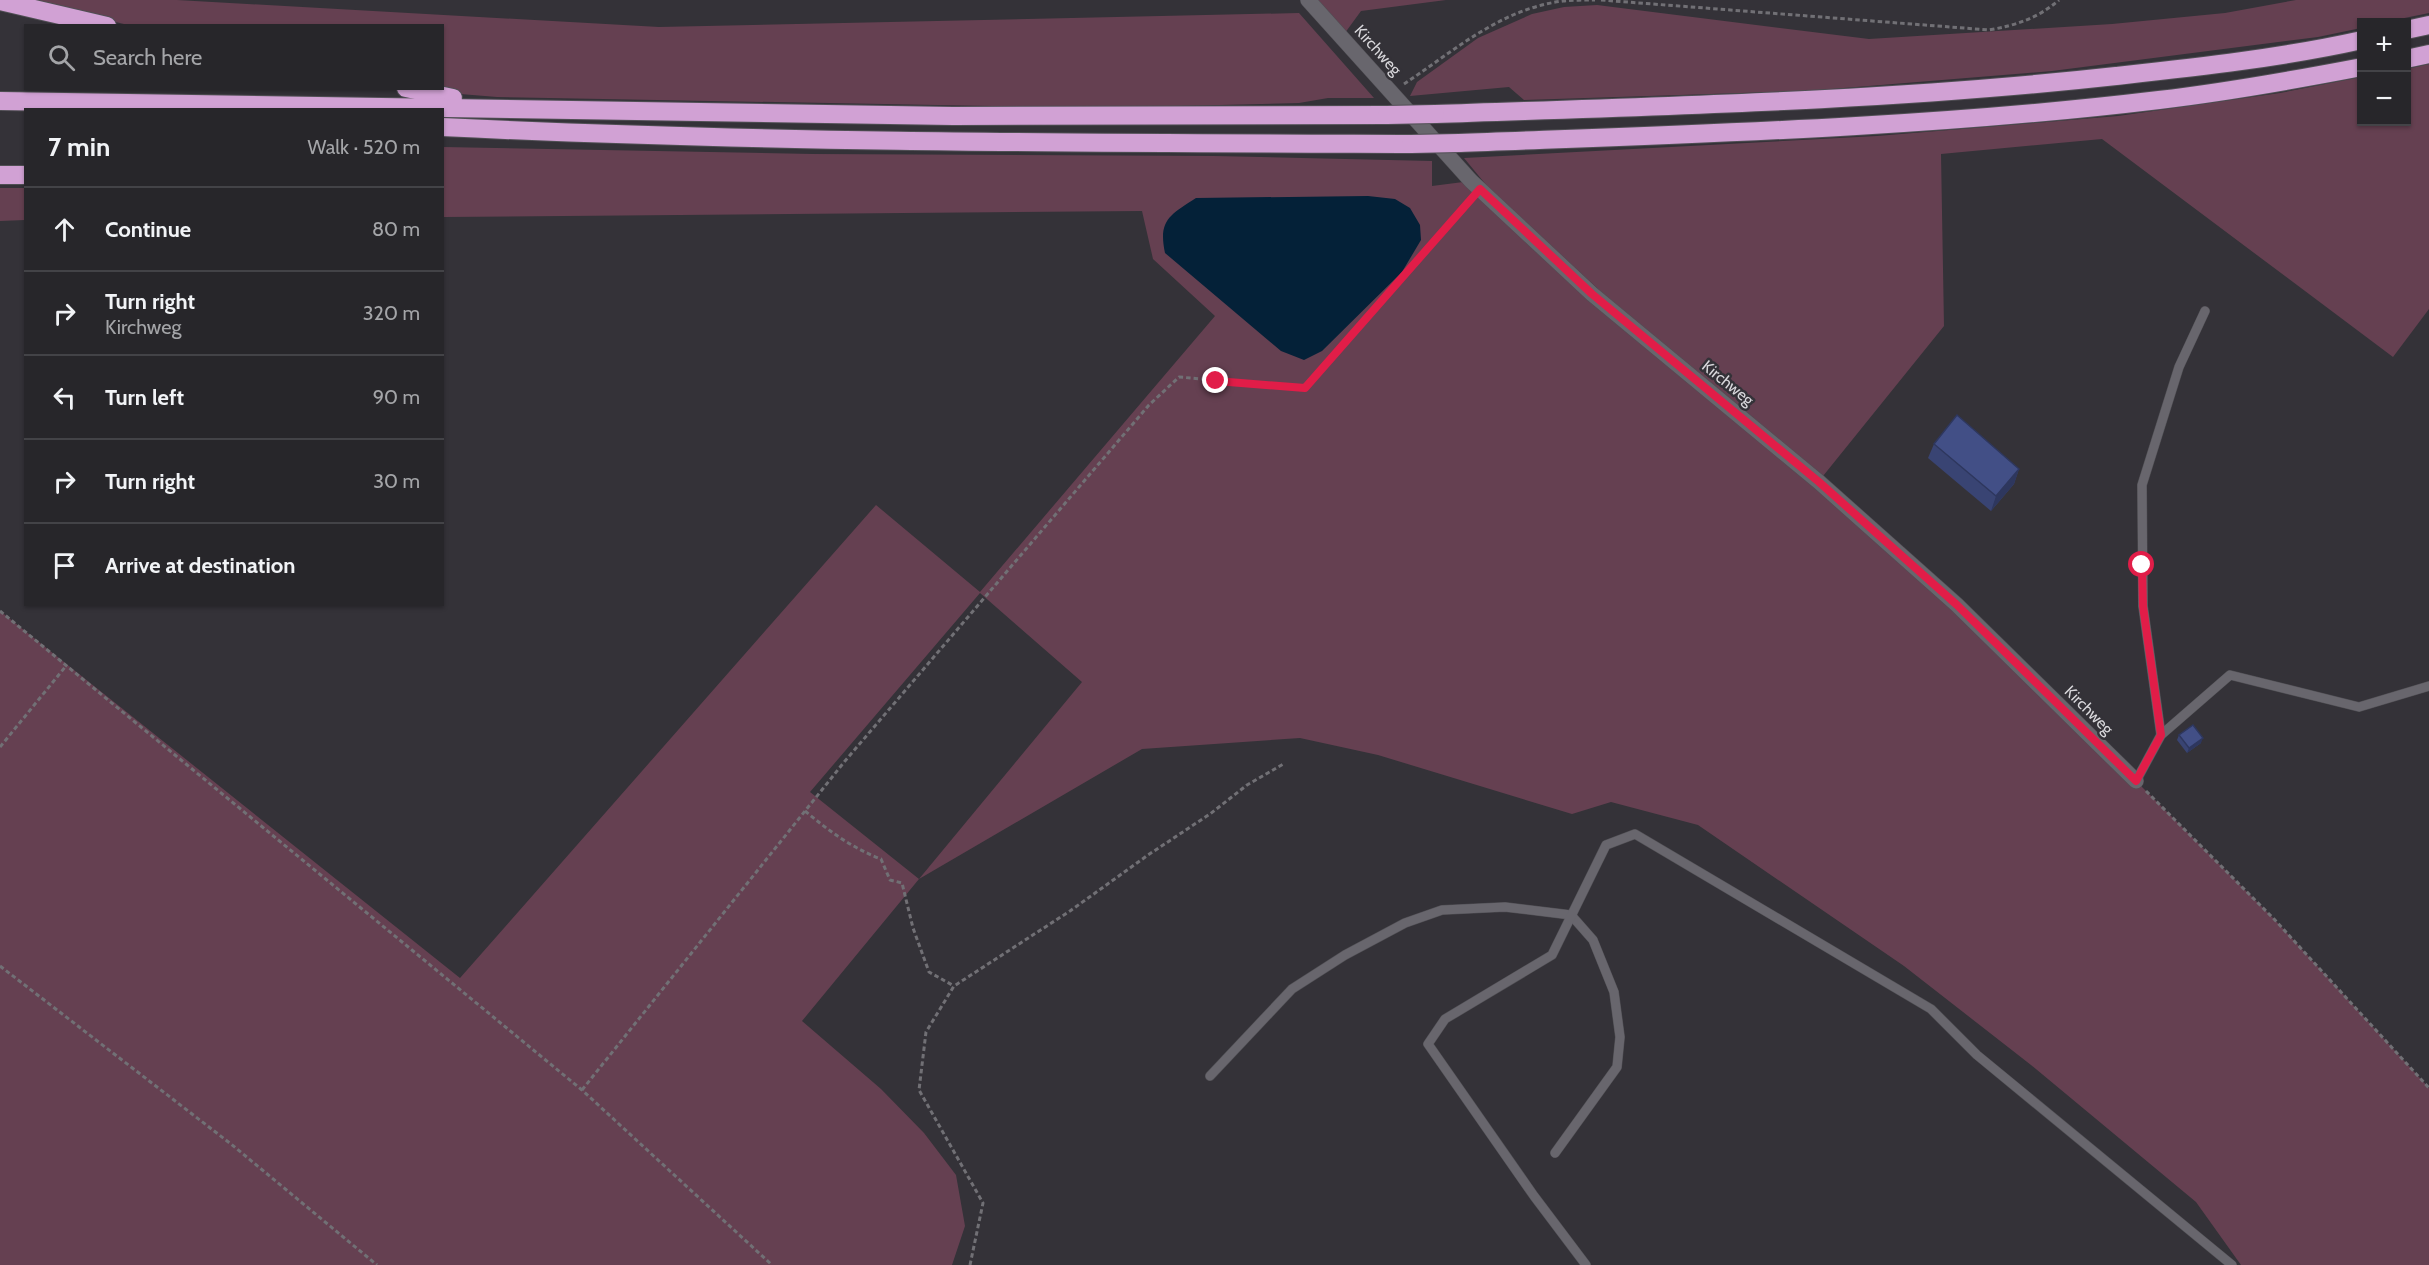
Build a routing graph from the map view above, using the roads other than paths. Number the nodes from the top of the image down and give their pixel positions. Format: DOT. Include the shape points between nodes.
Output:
graph roads {
  1 [pos="1308,0"];
  2 [pos="0,1"];
  3 [pos="98,24"];
  4 [pos="2429,25"];
  5 [pos="2411,29"];
  6 [pos="2357,41"];
  7 [pos="2429,54"];
  8 [pos="2411,58"];
  9 [pos="2357,68"];
  10 [pos="415,90"];
  11 [pos="0,103"];
  12 [pos="495,107"];
  13 [pos="67,108"];
  14 [pos="444,127"];
  15 [pos="581,134"];
  16 [pos="444,138"];
  17 [pos="24,175"];
  18 [pos="0,176"];
  19 [pos="2205,310"];
  20 [pos="2429,686"];
  21 [pos="2161,735"];
  22 [pos="2136,781"];
  23 [pos="1571,915"];
  24 [pos="1210,1076"];
  25 [pos="1555,1152"];
  26 [pos="1587,1265"];
  27 [pos="2232,1265"];
  1 -- 22 [label="street, Kirchweg" via="1480,189 1592,294 1819,482 1957,605"];
  2 -- 3 [label="highway"];
  4 -- 5 [label="highway"];
  6 -- 12 [label="highway, bridge" via="2192,67 2029,86 1435,114 954,116"];
  7 -- 8 [label="highway"];
  9 -- 15 [label="highway, bridge" via="2158,100 2025,113 1703,134 1411,144 966,143"];
  10 -- 12 [label="highway"];
  11 -- 12 [label="highway"];
  11 -- 13 [label="highway"];
  14 -- 15 [label="highway"];
  15 -- 16 [label="highway"];
  17 -- 18 [label="highway"];
  19 -- 21 [label="lane" via="2179,367 2142,484 2143,606"];
  20 -- 21 [label="lane" via="2359,707 2230,675"];
  21 -- 22 [label="lane"];
  23 -- 24 [label="lane" via="1505,907 1442,910 1405,923 1292,989"];
  23 -- 25 [label="lane" via="1593,940 1614,992 1620,1036 1617,1067"];
  23 -- 26 [label="lane" via="1552,955 1445,1019 1428,1044"];
  23 -- 27 [label="lane" via="1606,845 1635,834 1930,1009 1977,1055"];
}
